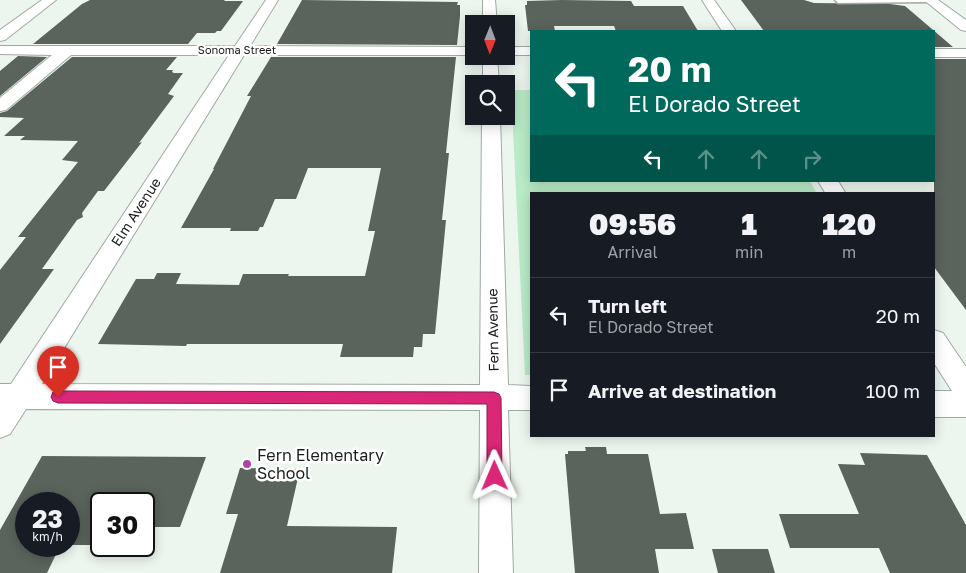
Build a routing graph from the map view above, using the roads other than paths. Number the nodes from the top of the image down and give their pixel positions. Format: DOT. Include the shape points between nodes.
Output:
graph roads {
  1 [pos="50,0"];
  2 [pos="272,0"];
  3 [pos="489,0"];
  4 [pos="708,0"];
  5 [pos="930,0"];
  6 [pos="838,1"];
  7 [pos="490,15"];
  8 [pos="966,27"];
  9 [pos="728,30"];
  10 [pos="0,37"];
  11 [pos="0,50"];
  12 [pos="68,50"];
  13 [pos="239,50"];
  14 [pos="465,51"];
  15 [pos="515,51"];
  16 [pos="530,51"];
  17 [pos="935,53"];
  18 [pos="966,53"];
  19 [pos="0,106"];
  20 [pos="491,125"];
  21 [pos="935,343"];
  22 [pos="966,390"];
  23 [pos="9,397"];
  24 [pos="494,398"];
  25 [pos="530,398"];
  26 [pos="935,404"];
  27 [pos="966,404"];
  28 [pos="0,425"];
  29 [pos="496,573"];
  1 -- 10 [label="street"];
  2 -- 13 [label="street, Elm Avenue"];
  3 -- 7 [label="street"];
  4 -- 9 [label="street"];
  5 -- 6 [label="lane"];
  5 -- 8 [label="street"];
  11 -- 12 [label="street, Sonoma Street"];
  12 -- 13 [label="street, Sonoma Street"];
  12 -- 19 [label="street"];
  13 -- 14 [label="street, Sonoma Street"];
  13 -- 23 [label="street, Elm Avenue"];
  15 -- 16 [label="street"];
  17 -- 18 [label="street"];
  20 -- 24 [label="street, Fern Avenue"];
  21 -- 22 [label="street"];
  23 -- 24 [label="street"];
  23 -- 28 [label="street, Elm Avenue"];
  24 -- 25 [label="street"];
  24 -- 29 [label="street, Fern Avenue"];
  26 -- 27 [label="street"];
}
